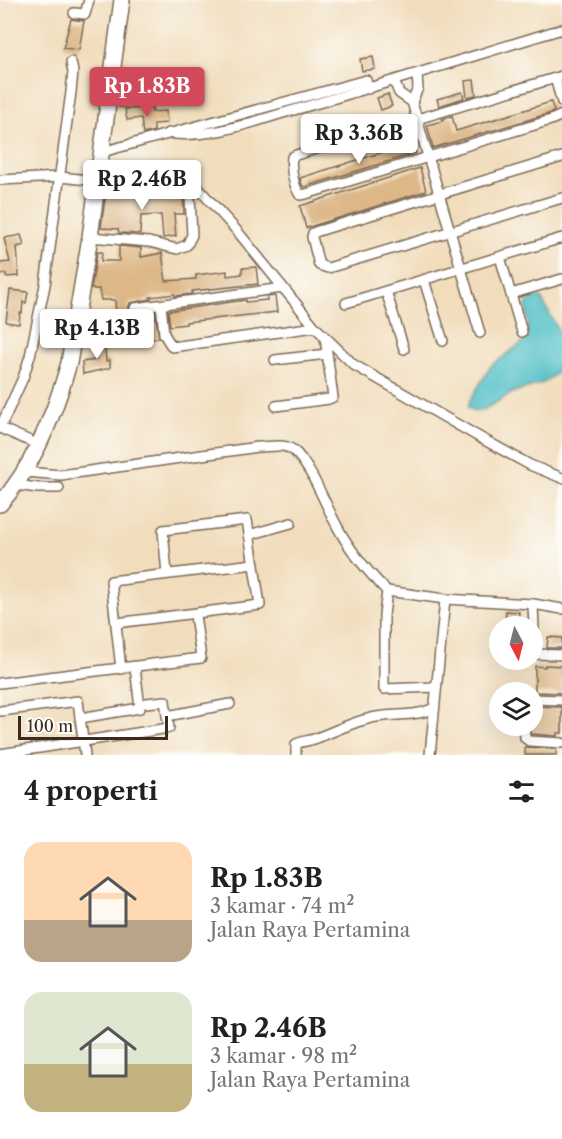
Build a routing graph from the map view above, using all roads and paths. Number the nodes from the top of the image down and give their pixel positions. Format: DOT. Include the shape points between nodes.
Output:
graph roads {
  1 [pos="89,0"];
  2 [pos="122,0"];
  3 [pos="74,13"];
  4 [pos="562,29"];
  5 [pos="71,62"];
  6 [pos="417,74"];
  7 [pos="559,77"];
  8 [pos="394,81"];
  9 [pos="412,102"];
  10 [pos="562,102"];
  11 [pos="562,115"];
  12 [pos="417,119"];
  13 [pos="102,152"];
  14 [pos="428,156"];
  15 [pos="562,157"];
  16 [pos="63,177"];
  17 [pos="96,178"];
  18 [pos="189,178"];
  19 [pos="0,180"];
  20 [pos="440,194"];
  21 [pos="562,198"];
  22 [pos="450,231"];
  23 [pos="90,237"];
  24 [pos="562,238"];
  25 [pos="500,257"];
  26 [pos="461,269"];
  27 [pos="424,280"];
  28 [pos="562,281"];
  29 [pos="283,288"];
  30 [pos="386,291"];
  31 [pos="511,294"];
  32 [pos="346,303"];
  33 [pos="160,305"];
  34 [pos="135,308"];
  35 [pos="315,327"];
  36 [pos="522,332"];
  37 [pos="480,333"];
  38 [pos="325,338"];
  39 [pos="442,340"];
  40 [pos="404,349"];
  41 [pos="327,354"];
  42 [pos="275,360"];
  43 [pos="276,406"];
  44 [pos="2,429"];
  45 [pos="33,442"];
  46 [pos="25,472"];
  47 [pos="562,478"];
  48 [pos="16,485"];
  49 [pos="59,488"];
  50 [pos="0,504"];
  51 [pos="291,523"];
  52 [pos="249,535"];
  53 [pos="254,564"];
  54 [pos="167,574"];
  55 [pos="387,591"];
  56 [pos="445,599"];
  57 [pos="533,604"];
  58 [pos="562,609"];
  59 [pos="195,615"];
  60 [pos="116,624"];
  61 [pos="562,656"];
  62 [pos="135,667"];
  63 [pos="121,669"];
  64 [pos="0,683"];
  65 [pos="436,687"];
  66 [pos="543,699"];
  67 [pos="562,700"];
  68 [pos="146,703"];
  69 [pos="230,705"];
  70 [pos="434,708"];
  71 [pos="1,711"];
  72 [pos="167,716"];
  73 [pos="80,718"];
  74 [pos="525,736"];
  75 [pos="83,742"];
  76 [pos="562,743"];
  77 [pos="0,754"];
  78 [pos="85,755"];
  79 [pos="296,755"];
  80 [pos="430,755"];
  1 -- 3 [label="street" via="86,14"];
  2 -- 13 [label="main road"];
  4 -- 6 [label="street"];
  5 -- 16 [label="street"];
  6 -- 8 [label="street"];
  6 -- 9 [label="street" via="418,88"];
  7 -- 10 [label="street"];
  7 -- 12 [label="street"];
  8 -- 9 [label="street" via="399,93"];
  8 -- 13 [label="street" via="211,132 170,133"];
  9 -- 12 [label="street"];
  11 -- 14 [label="street"];
  12 -- 14 [label="street"];
  12 -- 14 [label="street" via="292,158 297,191 306,194"];
  13 -- 17 [label="main road"];
  14 -- 20 [label="street"];
  15 -- 20 [label="street"];
  16 -- 17 [label="street"];
  16 -- 19 [label="street"];
  16 -- 44 [label="street" via="30,356"];
  17 -- 18 [label="street" via="167,174"];
  17 -- 23 [label="main road"];
  18 -- 23 [label="street" via="192,239 183,248"];
  18 -- 29 [label="street"];
  20 -- 22 [label="street"];
  20 -- 22 [label="street" via="313,233 318,261 321,267 328,268"];
  21 -- 22 [label="street"];
  22 -- 26 [label="street"];
  23 -- 45 [label="main road" via="64,382"];
  24 -- 25 [label="street"];
  25 -- 26 [label="street"];
  25 -- 31 [label="street"];
  26 -- 27 [label="street"];
  26 -- 37 [label="street"];
  27 -- 30 [label="street"];
  27 -- 39 [label="street"];
  28 -- 31 [label="street"];
  29 -- 33 [label="street"];
  29 -- 35 [label="street"];
  30 -- 32 [label="street"];
  30 -- 40 [label="street"];
  31 -- 36 [label="street"];
  33 -- 34 [label="street"];
  33 -- 35 [label="street" via="164,334 172,347"];
  35 -- 38 [label="street"];
  38 -- 41 [label="street"];
  38 -- 47 [label="street" via="372,377 530,465"];
  41 -- 42 [label="street"];
  41 -- 43 [label="street" via="332,399"];
  44 -- 45 [label="street"];
  45 -- 46 [label="main road"];
  46 -- 48 [label="main road"];
  46 -- 55 [label="street" via="61,475 286,446 305,464 354,556"];
  48 -- 49 [label="street"];
  48 -- 50 [label="main road"];
  51 -- 52 [label="street"];
  52 -- 53 [label="street"];
  52 -- 54 [label="street" via="247,520 163,530"];
  53 -- 54 [label="street"];
  53 -- 59 [label="street" via="260,605"];
  54 -- 60 [label="street" via="111,581"];
  55 -- 56 [label="street"];
  55 -- 65 [label="street" via="384,689"];
  56 -- 57 [label="street"];
  56 -- 65 [label="street"];
  57 -- 58 [label="street"];
  57 -- 61 [label="street" via="535,654"];
  59 -- 60 [label="street"];
  59 -- 62 [label="street" via="201,658"];
  60 -- 63 [label="street"];
  62 -- 63 [label="street"];
  62 -- 73 [label="street" via="140,708"];
  63 -- 64 [label="street"];
  65 -- 70 [label="street"];
  66 -- 67 [label="street"];
  68 -- 72 [label="street" via="165,700"];
  69 -- 72 [label="street"];
  70 -- 79 [label="street" via="381,716 298,742"];
  70 -- 80 [label="street"];
  71 -- 73 [label="street" via="78,701"];
  72 -- 75 [label="street" via="169,728"];
  73 -- 75 [label="street"];
  74 -- 76 [label="street" via="529,741"];
  75 -- 77 [label="street"];
  75 -- 78 [label="street"];
}
